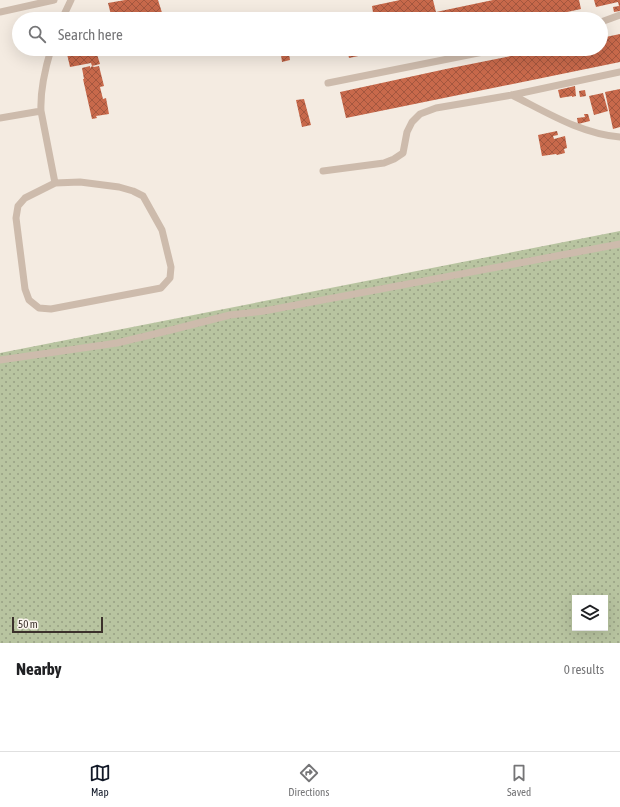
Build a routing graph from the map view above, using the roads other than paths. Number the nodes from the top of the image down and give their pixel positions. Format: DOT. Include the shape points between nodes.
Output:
graph roads {
  1 [pos="54,0"];
  2 [pos="72,0"];
  3 [pos="0,12"];
  4 [pos="66,12"];
  5 [pos="620,15"];
  6 [pos="608,19"];
  7 [pos="49,56"];
  8 [pos="463,56"];
  9 [pos="620,72"];
  10 [pos="328,83"];
  11 [pos="512,95"];
  12 [pos="41,111"];
  13 [pos="0,118"];
  14 [pos="620,137"];
  15 [pos="323,171"];
  16 [pos="55,183"];
  17 [pos="620,244"];
  18 [pos="0,360"];
  1 -- 3 [label="lane"];
  2 -- 4 [label="lane"];
  5 -- 6 [label="lane"];
  7 -- 12 [label="lane"];
  8 -- 10 [label="lane"];
  9 -- 11 [label="lane"];
  11 -- 14 [label="lane" via="573,126"];
  11 -- 15 [label="lane" via="436,108 420,114 409,127 403,153 394,159 384,163"];
  12 -- 13 [label="lane"];
  12 -- 16 [label="lane"];
  16 -- 16 [label="lane" via="80,182 119,187 143,196 162,230 171,267 170,278 161,288 50,309 39,308 29,300 25,289 16,218 18,206 25,198"];
  17 -- 18 [label="lane" via="272,310 230,315 117,343"];
}
